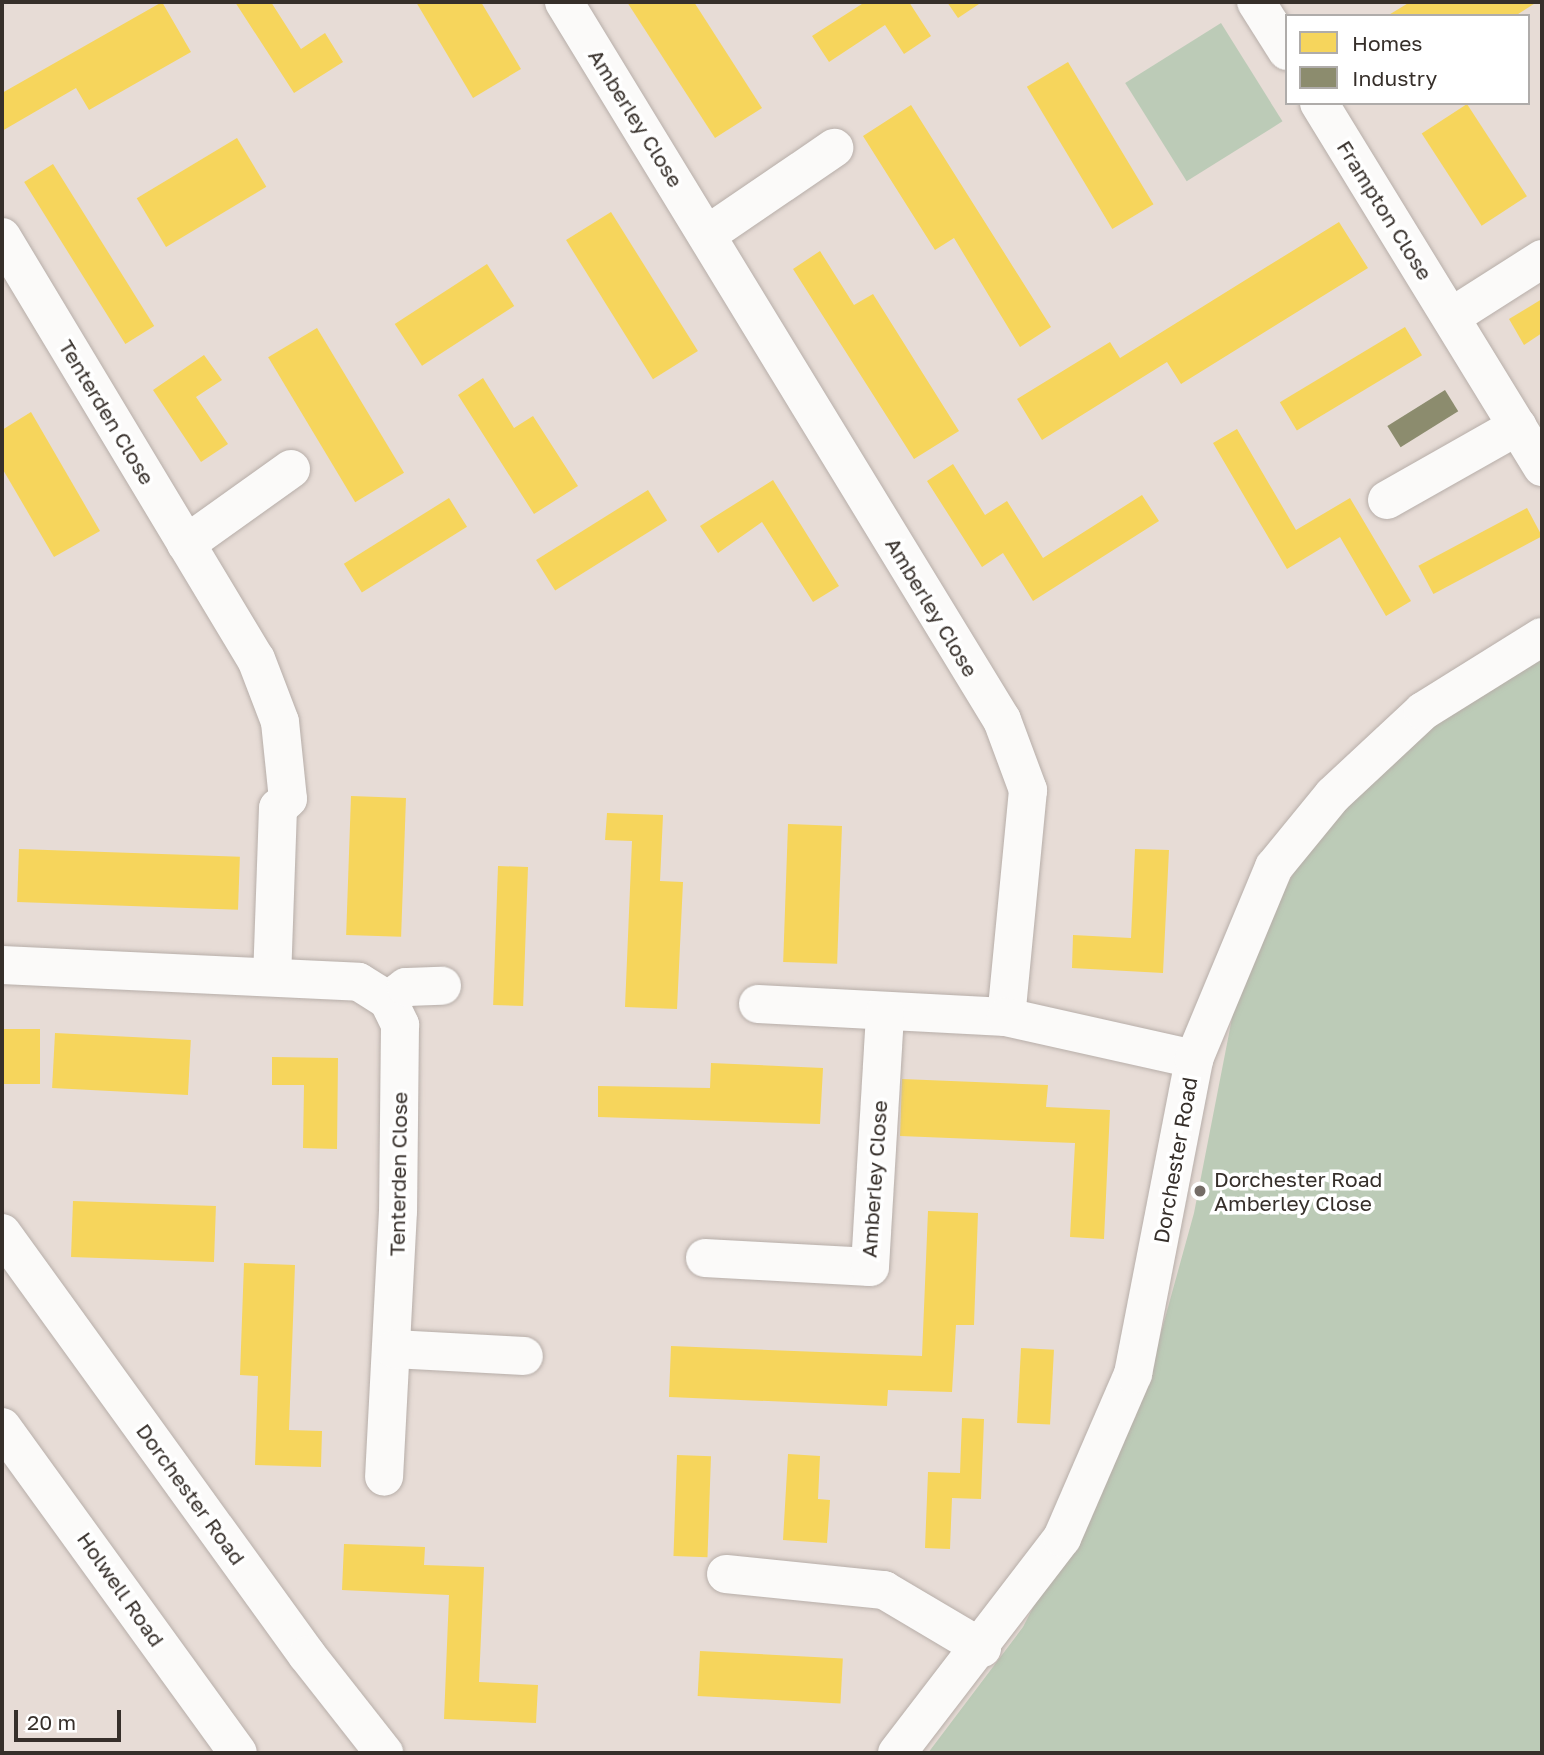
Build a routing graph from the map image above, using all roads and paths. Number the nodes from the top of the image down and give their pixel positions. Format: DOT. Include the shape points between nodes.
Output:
graph roads {
  1 [pos="564,2"];
  2 [pos="1256,2"];
  3 [pos="1285,48"];
  4 [pos="1320,105"];
  5 [pos="834,148"];
  6 [pos="708,234"];
  7 [pos="2,237"];
  8 [pos="1542,259"];
  9 [pos="15,288"];
  10 [pos="1451,317"];
  11 [pos="1518,426"];
  12 [pos="1542,467"];
  13 [pos="291,469"];
  14 [pos="1387,500"];
  15 [pos="186,544"];
  16 [pos="1542,637"];
  17 [pos="2,965"];
  18 [pos="272,977"];
  19 [pos="442,986"];
  20 [pos="388,1000"];
  21 [pos="758,1004"];
  22 [pos="885,1012"];
  23 [pos="1006,1017"];
  24 [pos="1194,1059"];
  25 [pos="2,1233"];
  26 [pos="705,1258"];
  27 [pos="394,1349"];
  28 [pos="524,1356"];
  29 [pos="2,1427"];
  30 [pos="384,1477"];
  31 [pos="726,1574"];
  32 [pos="982,1648"];
  33 [pos="238,1753"];
  34 [pos="384,1753"];
  35 [pos="897,1753"];
  1 -- 6 [label="street, Amberley Close"];
  2 -- 3 [label="street"];
  4 -- 10 [label="street, Frampton Close"];
  5 -- 6 [label="street"];
  6 -- 23 [label="street, Amberley Close" via="1002,720 1028,790"];
  7 -- 9 [label="street, Tenterden Close"];
  8 -- 10 [label="street"];
  9 -- 15 [label="street, Tenterden Close"];
  10 -- 11 [label="street, Frampton Close"];
  11 -- 12 [label="street, Frampton Close"];
  11 -- 14 [label="street"];
  13 -- 15 [label="street"];
  15 -- 18 [label="street, Tenterden Close" via="256,659 280,722 288,799 278,808"];
  16 -- 24 [label="street, Dorchester Road" via="1423,711 1333,795 1273,867"];
  17 -- 18 [label="street"];
  18 -- 20 [label="street" via="359,982"];
  19 -- 20 [label="street" via="406,986"];
  20 -- 27 [label="street, Tenterden Close" via="400,1025"];
  21 -- 22 [label="street"];
  22 -- 23 [label="street"];
  22 -- 26 [label="street, Amberley Close" via="870,1267"];
  23 -- 24 [label="street"];
  24 -- 32 [label="street, Dorchester Road" via="1135,1367 1062,1538"];
  25 -- 34 [label="street, Dorchester Road" via="307,1655"];
  27 -- 28 [label="street"];
  27 -- 30 [label="street, Tenterden Close"];
  29 -- 33 [label="street, Holwell Road"];
  31 -- 32 [label="street" via="884,1590"];
  32 -- 35 [label="street, Dorchester Road"];
}
